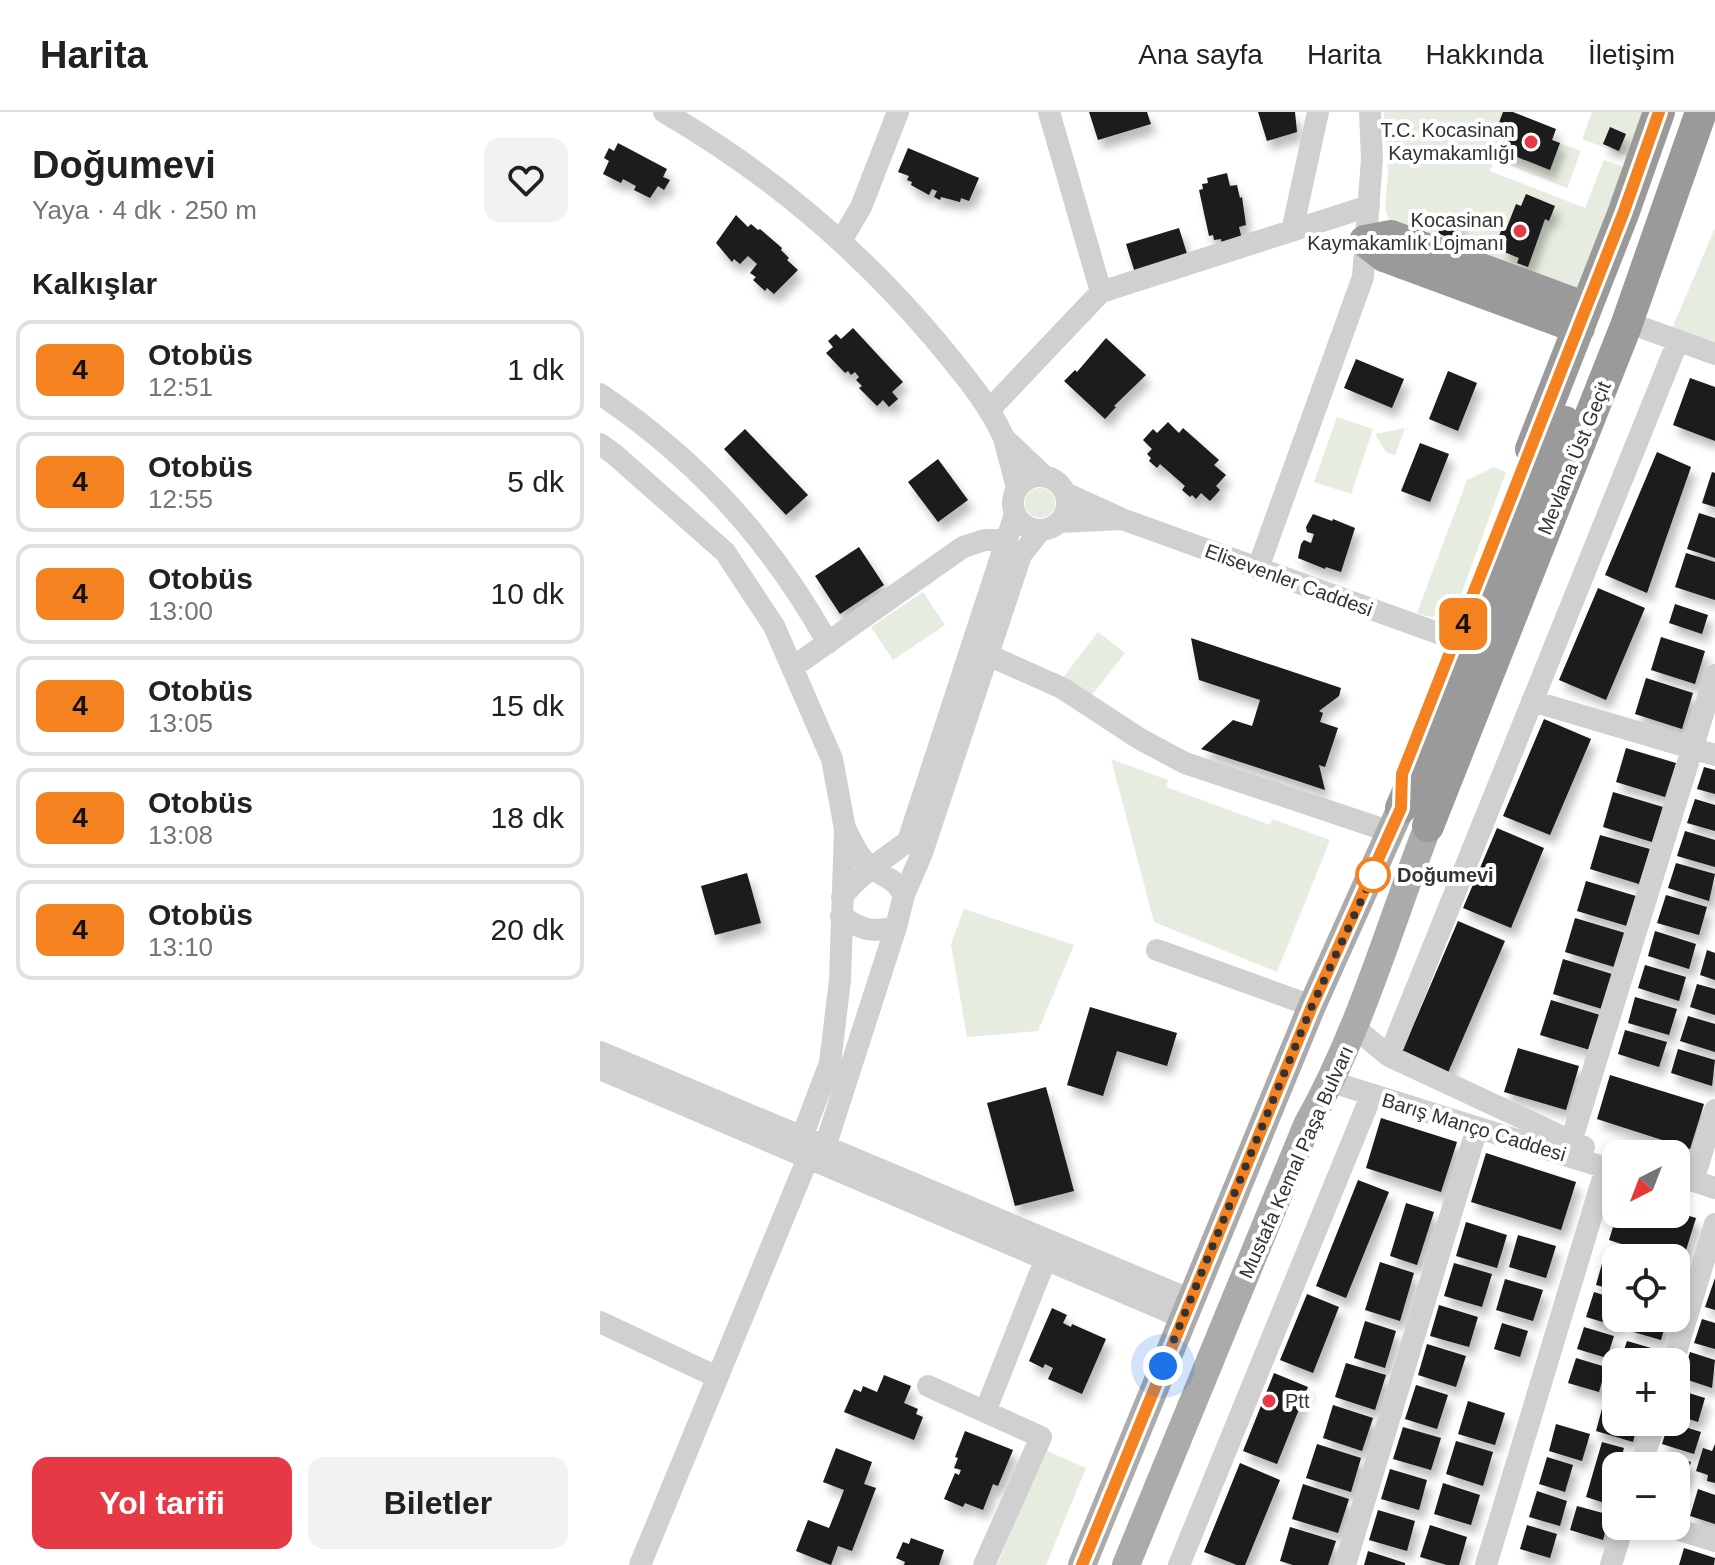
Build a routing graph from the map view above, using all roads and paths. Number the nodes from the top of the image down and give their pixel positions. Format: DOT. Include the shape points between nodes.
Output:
graph roads {
  1 [pos="664,112"];
  2 [pos="898,112"];
  3 [pos="1049,112"];
  4 [pos="1318,112"];
  5 [pos="1370,112"];
  6 [pos="1659,112"];
  7 [pos="1681,112"];
  8 [pos="1701,112"];
  9 [pos="1715,139"];
  10 [pos="1369,206"];
  11 [pos="1292,231"];
  12 [pos="841,241"];
  13 [pos="1365,241"];
  14 [pos="1101,292"];
  15 [pos="1583,318"];
  16 [pos="1646,329"];
  17 [pos="1678,341"];
  18 [pos="1715,354"];
  19 [pos="600,394"];
  20 [pos="990,409"];
  21 [pos="1004,438"];
  22 [pos="600,444"];
  23 [pos="1045,477"];
  24 [pos="1017,488"];
  25 [pos="1065,493"];
  26 [pos="1015,514"];
  27 [pos="1122,519"];
  28 [pos="1050,526"];
  29 [pos="1007,540"];
  30 [pos="1258,568"];
  31 [pos="1457,640"];
  32 [pos="828,643"];
  33 [pos="988,655"];
  34 [pos="793,667"];
  35 [pos="1715,675"];
  36 [pos="1532,701"];
  37 [pos="1692,748"];
  38 [pos="1715,755"];
  39 [pos="1413,811"];
  40 [pos="845,829"];
  41 [pos="873,869"];
  42 [pos="904,895"];
  43 [pos="841,907"];
  44 [pos="896,927"];
  45 [pos="1157,950"];
  46 [pos="1312,1006"];
  47 [pos="1355,1028"];
  48 [pos="600,1052"];
  49 [pos="1389,1056"];
  50 [pos="600,1069"];
  51 [pos="1332,1082"];
  52 [pos="1371,1096"];
  53 [pos="1715,1110"];
  54 [pos="1477,1128"];
  55 [pos="1571,1142"];
  56 [pos="812,1147"];
  57 [pos="1602,1159"];
  58 [pos="1602,1162"];
  59 [pos="1690,1184"];
  60 [pos="1602,1200"];
  61 [pos="1715,1202"];
  62 [pos="1715,1224"];
  63 [pos="1046,1258"];
  64 [pos="1187,1309"];
  65 [pos="600,1322"];
  66 [pos="1677,1348"];
  67 [pos="717,1377"];
  68 [pos="928,1386"];
  69 [pos="985,1412"];
  70 [pos="1690,1533"];
  71 [pos="1619,1540"];
  72 [pos="1715,1541"];
  73 [pos="640,1565"];
  74 [pos="984,1565"];
  75 [pos="1082,1565"];
  76 [pos="1126,1565"];
  77 [pos="1179,1565"];
  78 [pos="1345,1565"];
  79 [pos="1486,1565"];
  80 [pos="1611,1565"];
  1 -- 12 [label="street" via="752,168"];
  2 -- 12 [label="street" via="861,207"];
  3 -- 14 [label="street"];
  4 -- 11 [label="street"];
  5 -- 10 [label="street"];
  6 -- 15 [label="highway"];
  7 -- 39 [label="highway, Mevlana Üst Geçit" via="1592,357"];
  8 -- 39 [label="highway, Mevlana Üst Geçit" via="1626,326"];
  9 -- 16 [label="highway"];
  10 -- 11 [label="street"];
  10 -- 13 [label="street"];
  11 -- 14 [label="street"];
  12 -- 20 [label="street" via="907,305"];
  13 -- 15 [label="highway" via="1391,236"];
  13 -- 30 [label="street" via="1355,304"];
  14 -- 20 [label="street"];
  15 -- 31 [label="highway"];
  16 -- 17 [label="street"];
  16 -- 39 [label="highway" via="1451,803"];
  17 -- 18 [label="street"];
  17 -- 36 [label="street"];
  19 -- 32 [label="street" via="680,455 743,518"];
  20 -- 21 [label="street"];
  21 -- 23 [label="street"];
  21 -- 24 [label="street"];
  22 -- 34 [label="street" via="725,552 774,626"];
  23 -- 24 [label="street" via="1032,477"];
  23 -- 25 [label="street"];
  24 -- 26 [label="street"];
  25 -- 27 [label="street, Elisevenler Caddesi"];
  25 -- 28 [label="street" via="1067,506"];
  26 -- 28 [label="street" via="1026,527"];
  26 -- 29 [label="street"];
  27 -- 28 [label="street"];
  27 -- 30 [label="street, Elisevenler Caddesi"];
  28 -- 33 [label="street" via="1021,555"];
  29 -- 32 [label="street" via="963,547"];
  29 -- 41 [label="street" via="908,841"];
  30 -- 31 [label="street, Elisevenler Caddesi"];
  31 -- 39 [label="highway" via="1402,774"];
  32 -- 34 [label="street"];
  33 -- 39 [label="street" via="1062,688 1190,765"];
  33 -- 42 [label="street"];
  34 -- 40 [label="street" via="832,759"];
  35 -- 37 [label="street"];
  36 -- 37 [label="street"];
  36 -- 49 [label="street"];
  37 -- 38 [label="street"];
  37 -- 55 [label="street"];
  39 -- 46 [label="main road, Mustafa Kemal Paşa Bulvarı"];
  39 -- 47 [label="main road, Mustafa Kemal Paşa Bulvarı"];
  40 -- 41 [label="street"];
  40 -- 43 [label="street"];
  41 -- 42 [label="street" via="895,880"];
  41 -- 43 [label="street" via="856,878"];
  42 -- 44 [label="street"];
  43 -- 44 [label="street" via="860,928"];
  43 -- 56 [label="street" via="840,980 830,1063"];
  44 -- 56 [label="street"];
  45 -- 46 [label="street"];
  46 -- 64 [label="main road, Mustafa Kemal Paşa Bulvarı"];
  47 -- 49 [label="street, Barış Manço Caddesi"];
  47 -- 51 [label="main road, Mustafa Kemal Paşa Bulvarı"];
  48 -- 56 [label="street"];
  49 -- 55 [label="street, Barış Manço Caddesi"];
  50 -- 56 [label="street"];
  51 -- 52 [label="street, Barış Manço Caddesi"];
  51 -- 76 [label="main road, Mustafa Kemal Paşa Bulvarı" via="1307,1125"];
  52 -- 54 [label="street, Barış Manço Caddesi"];
  52 -- 77 [label="street"];
  53 -- 59 [label="street"];
  54 -- 58 [label="street, Barış Manço Caddesi"];
  54 -- 78 [label="street"];
  55 -- 57 [label="street, Barış Manço Caddesi"];
  56 -- 63 [label="street"];
  56 -- 64 [label="street"];
  56 -- 67 [label="street"];
  59 -- 61 [label="street"];
  60 -- 79 [label="street"];
  62 -- 66 [label="street"];
  63 -- 64 [label="street"];
  63 -- 69 [label="street"];
  64 -- 75 [label="main road, Mustafa Kemal Paşa Bulvarı"];
  65 -- 67 [label="street"];
  67 -- 73 [label="street"];
  68 -- 69 [label="street"];
  69 -- 74 [label="street" via="1041,1437"];
  70 -- 72 [label="street"];
  71 -- 80 [label="street"];
}
